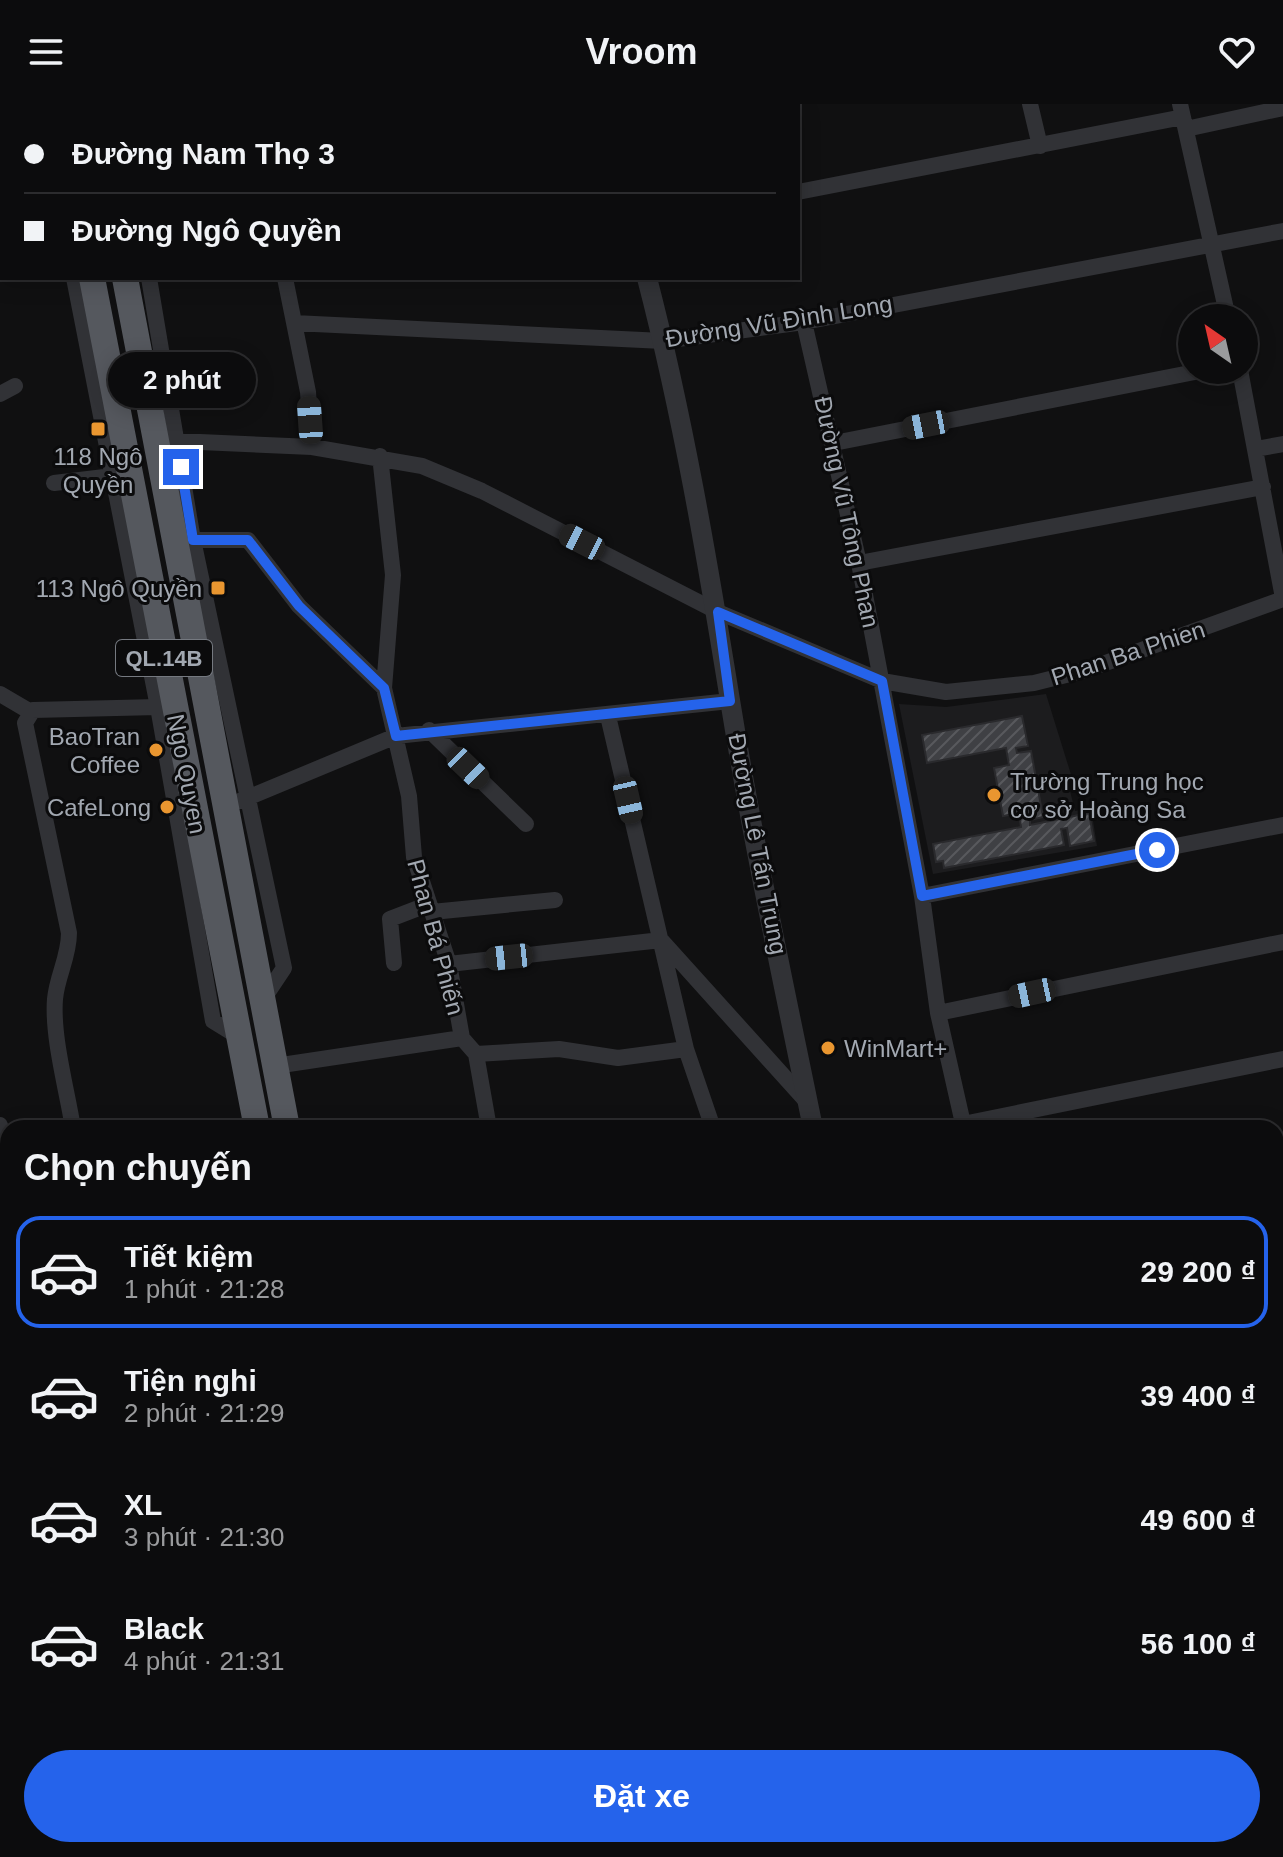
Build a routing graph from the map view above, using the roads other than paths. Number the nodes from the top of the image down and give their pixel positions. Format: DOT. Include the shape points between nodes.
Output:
graph roads {
  1 [pos="1030,104"];
  2 [pos="1283,108"];
  3 [pos="1183,117"];
  4 [pos="1040,146"];
  5 [pos="800,192"];
  6 [pos="1283,231"];
  7 [pos="1211,243"];
  8 [pos="74,280"];
  9 [pos="92,280"];
  10 [pos="126,280"];
  11 [pos="149,280"];
  12 [pos="285,280"];
  13 [pos="648,280"];
  14 [pos="1225,304"];
  15 [pos="804,322"];
  16 [pos="294,323"];
  17 [pos="663,341"];
  18 [pos="1178,375"];
  19 [pos="1243,384"];
  20 [pos="15,386"];
  21 [pos="0,394"];
  22 [pos="166,441"];
  23 [pos="834,443"];
  24 [pos="1283,444"];
  25 [pos="312,447"];
  26 [pos="1256,449"];
  27 [pos="380,456"];
  28 [pos="113,476"];
  29 [pos="54,483"];
  30 [pos="1263,487"];
  31 [pos="1278,536"];
  32 [pos="193,540"];
  33 [pos="859,563"];
  34 [pos="1283,598"];
  35 [pos="718,612"];
  36 [pos="882,681"];
  37 [pos="384,688"];
  38 [pos="0,694"];
  39 [pos="730,701"];
  40 [pos="158,707"];
  41 [pos="29,711"];
  42 [pos="608,716"];
  43 [pos="429,730"];
  44 [pos="396,736"];
  45 [pos="236,803"];
  46 [pos="526,824"];
  47 [pos="1283,825"];
  48 [pos="922,896"];
  49 [pos="555,900"];
  50 [pos="431,908"];
  51 [pos="661,940"];
  52 [pos="1283,942"];
  53 [pos="394,963"];
  54 [pos="449,964"];
  55 [pos="938,1013"];
  56 [pos="239,1037"];
  57 [pos="462,1038"];
  58 [pos="686,1049"];
  59 [pos="476,1054"];
  60 [pos="1283,1059"];
  61 [pos="275,1066"];
  62 [pos="807,1102"];
  63 [pos="72,1120"];
  64 [pos="255,1120"];
  65 [pos="285,1120"];
  66 [pos="488,1120"];
  67 [pos="710,1120"];
  68 [pos="811,1120"];
  69 [pos="963,1120"];
  70 [pos="993,1120"];
  1 -- 4 [label="street"];
  2 -- 3 [label="street"];
  3 -- 4 [label="street"];
  3 -- 7 [label="street"];
  4 -- 5 [label="street"];
  6 -- 7 [label="street, Đường Vũ Đình Long"];
  7 -- 14 [label="street"];
  7 -- 15 [label="street, Đường Vũ Đình Long"];
  8 -- 28 [label="street"];
  9 -- 56 [label="highway, Ngo Quyen / QL.14B"];
  10 -- 22 [label="highway, Ngo Quyen / QL.14B"];
  11 -- 22 [label="street"];
  12 -- 16 [label="street"];
  13 -- 17 [label="street, Đường Lê Tấn Trung"];
  15 -- 17 [label="street, Đường Vũ Đình Long"];
  15 -- 23 [label="street, Đường Vũ Tông Phan"];
  16 -- 17 [label="street, Đường Vũ Đình Long"];
  16 -- 25 [label="street"];
  17 -- 35 [label="street, Đường Lê Tấn Trung"];
  18 -- 23 [label="street"];
  19 -- 26 [label="street"];
  20 -- 21 [label="street"];
  22 -- 25 [label="street, Phan Ba Phien"];
  22 -- 32 [label="street"];
  22 -- 45 [label="highway, Ngo Quyen / QL.14B"];
  23 -- 33 [label="street, Đường Vũ Tông Phan"];
  24 -- 26 [label="street"];
  25 -- 27 [label="street, Phan Ba Phien"];
  26 -- 30 [label="street"];
  27 -- 35 [label="street, Phan Ba Phien" via="422,466 482,491"];
  27 -- 37 [label="street, Phan Bá Phiến" via="393,575"];
  28 -- 29 [label="street"];
  28 -- 40 [label="street"];
  30 -- 31 [label="street"];
  30 -- 33 [label="street"];
  31 -- 34 [label="street"];
  32 -- 37 [label="street" via="248,540 299,606"];
  32 -- 45 [label="street"];
  33 -- 36 [label="street, Đường Vũ Tông Phan"];
  34 -- 36 [label="street, Phan Ba Phien" via="1086,670 1034,683 946,692"];
  35 -- 36 [label="street, Phan Ba Phien"];
  35 -- 39 [label="street, Đường Lê Tấn Trung"];
  36 -- 48 [label="street, Đường Vũ Tông Phan"];
  37 -- 44 [label="street, Phan Bá Phiến"];
  38 -- 41 [label="street"];
  39 -- 42 [label="street"];
  39 -- 62 [label="street, Đường Lê Tấn Trung"];
  40 -- 41 [label="street"];
  40 -- 56 [label="street" via="213,1021"];
  41 -- 63 [label="street" via="25,723 69,933 55,1010"];
  42 -- 43 [label="street"];
  42 -- 51 [label="street"];
  43 -- 44 [label="street"];
  43 -- 46 [label="street"];
  44 -- 45 [label="street"];
  44 -- 50 [label="street, Phan Bá Phiến" via="409,796 414,857"];
  45 -- 61 [label="highway, Ngo Quyen / QL.14B"];
  47 -- 48 [label="street"];
  48 -- 55 [label="street, Đường Vũ Tông Phan"];
  49 -- 50 [label="street"];
  50 -- 53 [label="street" via="390,919"];
  50 -- 54 [label="street, Phan Bá Phiến"];
  51 -- 54 [label="street"];
  51 -- 58 [label="street"];
  51 -- 62 [label="street"];
  52 -- 55 [label="street"];
  54 -- 57 [label="street, Phan Bá Phiến"];
  55 -- 69 [label="street, Đường Vũ Tông Phan"];
  56 -- 64 [label="highway, Ngo Quyen / QL.14B"];
  57 -- 59 [label="street, Phan Bá Phiến"];
  57 -- 61 [label="street"];
  58 -- 59 [label="street" via="618,1058 559,1049"];
  58 -- 67 [label="street"];
  59 -- 66 [label="street"];
  60 -- 70 [label="street"];
  61 -- 65 [label="highway, Ngo Quyen / QL.14B"];
  62 -- 68 [label="street, Đường Lê Tấn Trung"];
}
